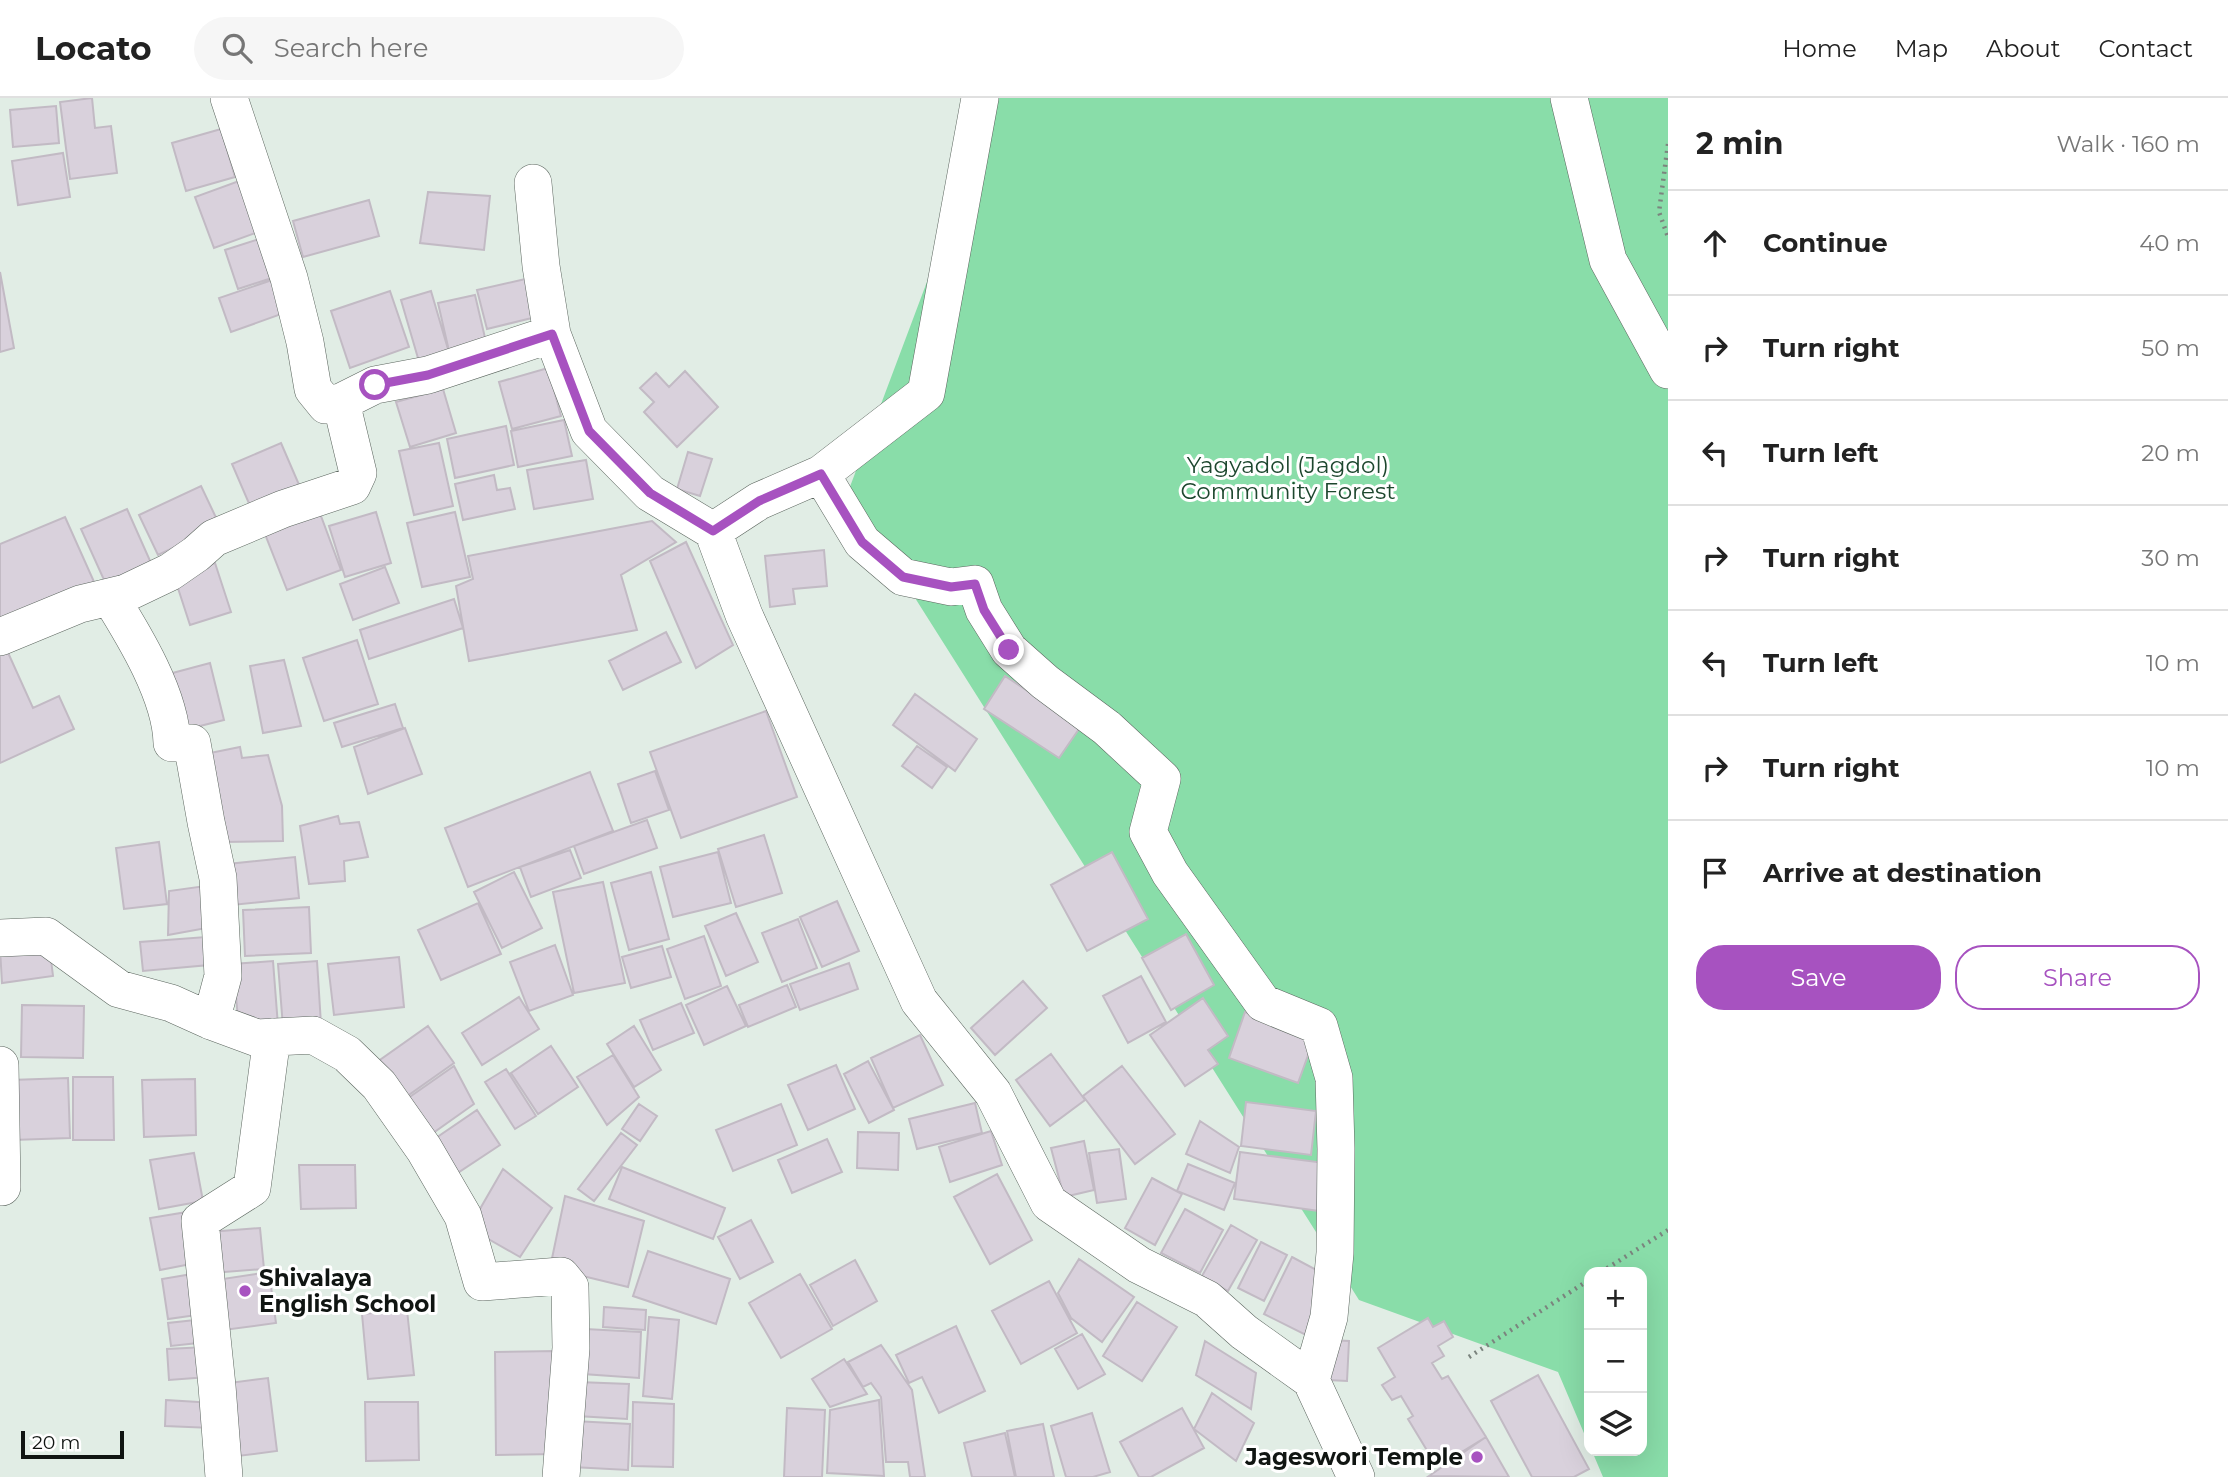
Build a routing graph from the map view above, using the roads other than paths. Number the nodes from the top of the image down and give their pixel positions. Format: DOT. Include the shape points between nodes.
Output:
graph roads {
  1 [pos="229,98"];
  2 [pos="980,98"];
  3 [pos="1569,98"];
  4 [pos="533,183"];
  5 [pos="552,334"];
  6 [pos="1668,370"];
  7 [pos="341,402"];
  8 [pos="821,474"];
  9 [pos="713,531"];
  10 [pos="110,597"];
  11 [pos="0,637"];
  12 [pos="0,938"];
  13 [pos="211,1021"];
  14 [pos="272,1037"];
  15 [pos="0,1065"];
  16 [pos="2,1187"];
  17 [pos="1311,1381"];
  18 [pos="224,1477"];
  19 [pos="561,1477"];
  20 [pos="1356,1477"];
  1 -- 7 [label="street" via="289,278 313,389 326,405"];
  2 -- 8 [label="street" via="926,393"];
  3 -- 6 [label="street" via="1608,260"];
  4 -- 5 [label="street"];
  5 -- 7 [label="street" via="428,375 375,385"];
  5 -- 9 [label="street" via="589,431 650,493"];
  7 -- 10 [label="street" via="358,473 352,486 214,537 170,572"];
  8 -- 9 [label="street" via="759,501"];
  8 -- 17 [label="street" via="862,542 903,577 951,587 975,584 984,610 1009,650 1107,728 1162,779 1148,832 1170,873 1263,1003 1319,1026 1334,1078 1335,1253 1329,1317"];
  9 -- 17 [label="street" via="744,615 919,1001 993,1093 1049,1203 1139,1265 1206,1299"];
  10 -- 11 [label="street" via="80,604"];
  10 -- 13 [label="street" via="135,636 156,685 171,724 172,743 192,743 218,878 223,976"];
  12 -- 13 [label="street" via="46,936 119,989 172,1003"];
  13 -- 14 [label="street" via="257,1038"];
  14 -- 18 [label="street" via="252,1188 200,1221"];
  14 -- 19 [label="street" via="313,1035 347,1054 379,1085 463,1216 482,1282 561,1276 570,1287 571,1348"];
  15 -- 16 [label="street"];
  17 -- 20 [label="street"];
}
